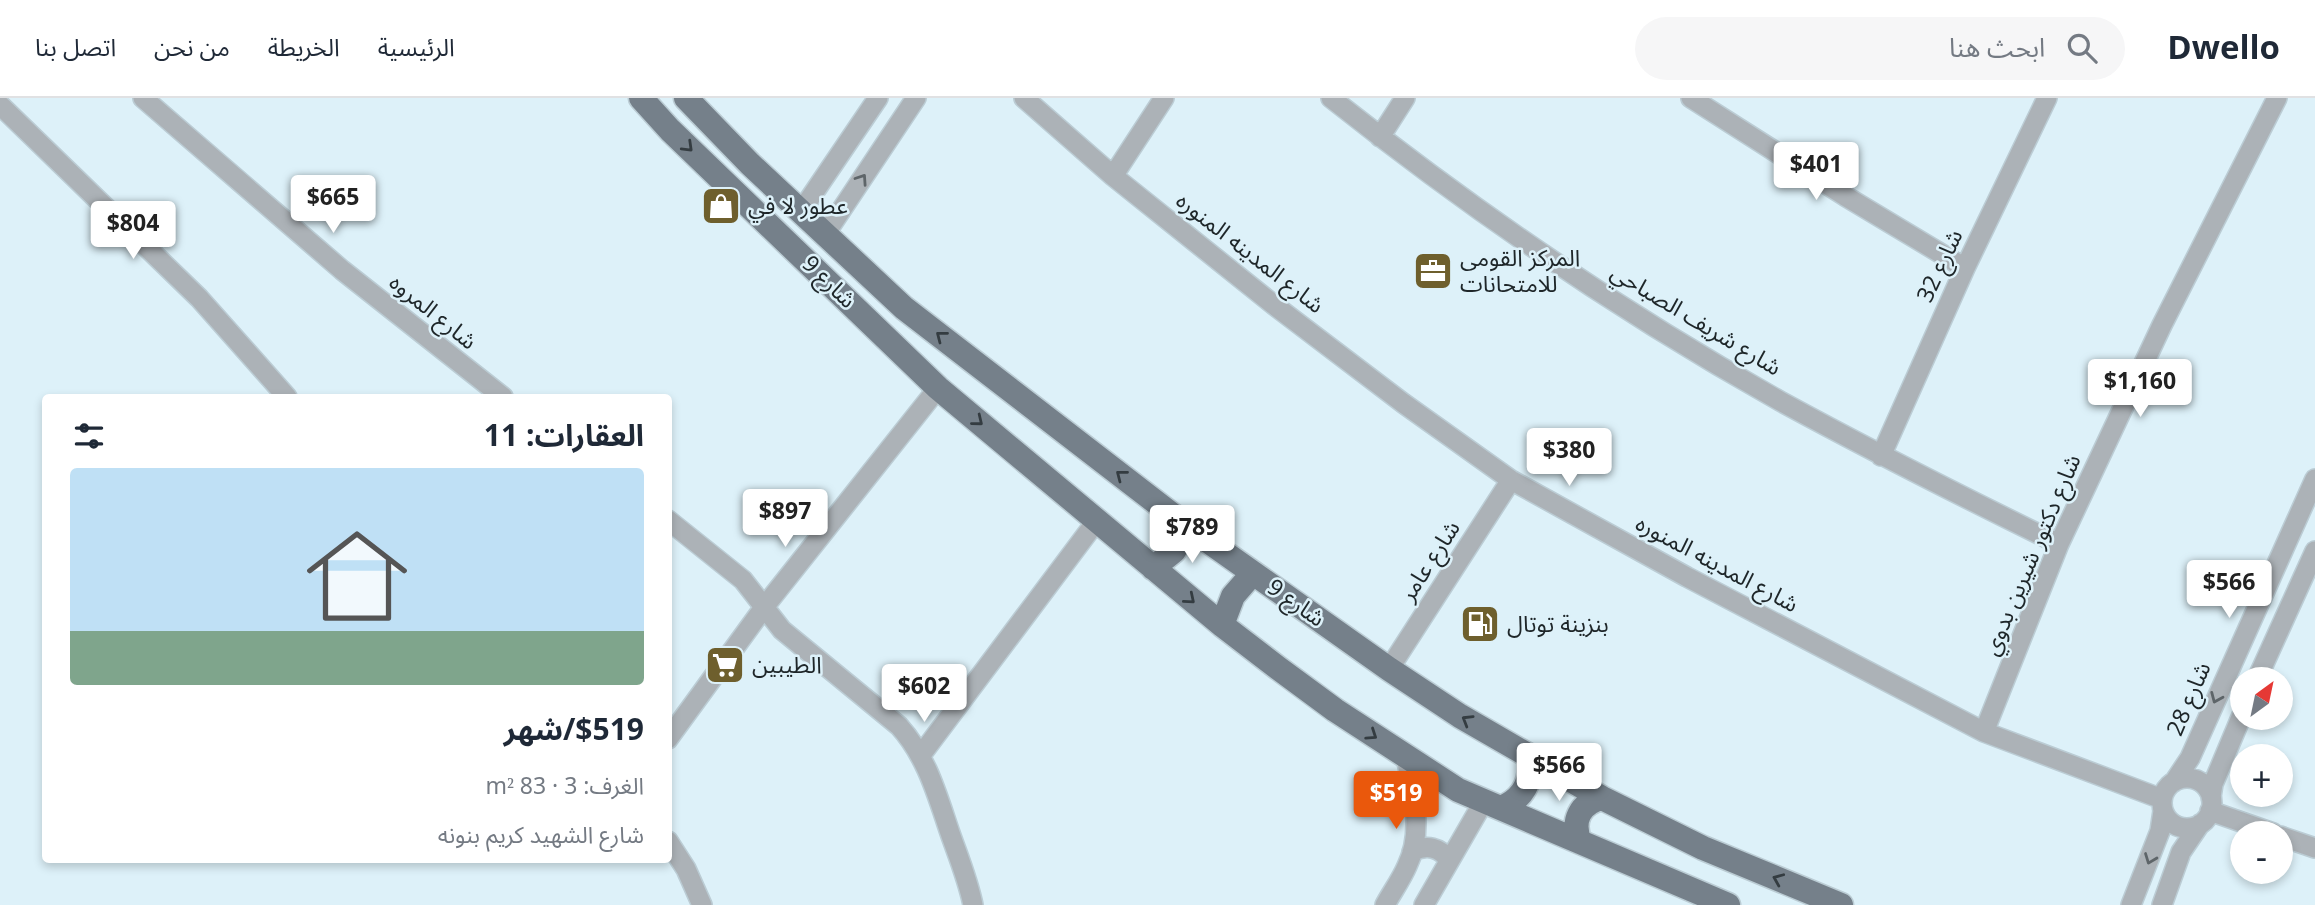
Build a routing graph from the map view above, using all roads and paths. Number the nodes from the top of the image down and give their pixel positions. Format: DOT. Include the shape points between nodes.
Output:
graph roads {
  1 [pos="143,98"];
  2 [pos="641,98"];
  3 [pos="686,98"];
  4 [pos="878,98"];
  5 [pos="916,98"];
  6 [pos="1024,98"];
  7 [pos="1164,98"];
  8 [pos="1331,98"];
  9 [pos="1405,98"];
  10 [pos="1691,98"];
  11 [pos="2047,98"];
  12 [pos="2277,98"];
  13 [pos="0,105"];
  14 [pos="1380,137"];
  15 [pos="1113,176"];
  16 [pos="800,213"];
  17 [pos="824,236"];
  18 [pos="1965,268"];
  19 [pos="938,388"];
  20 [pos="284,394"];
  21 [pos="499,394"];
  22 [pos="1881,456"];
  23 [pos="1511,480"];
  24 [pos="2315,480"];
  25 [pos="1098,519"];
  26 [pos="672,523"];
  27 [pos="1188,527"];
  28 [pos="2059,544"];
  29 [pos="2315,551"];
  30 [pos="1153,568"];
  31 [pos="1253,573"];
  32 [pos="765,606"];
  33 [pos="1222,625"];
  34 [pos="2262,667"];
  35 [pos="1389,669"];
  36 [pos="2236,730"];
  37 [pos="1984,732"];
  38 [pos="672,734"];
  39 [pos="921,754"];
  40 [pos="1406,757"];
  41 [pos="1530,757"];
  42 [pos="2174,782"];
  43 [pos="1602,798"];
  44 [pos="1492,804"];
  45 [pos="2162,805"];
  46 [pos="2207,811"];
  47 [pos="2237,821"];
  48 [pos="2293,840"];
  49 [pos="1580,842"];
  50 [pos="672,847"];
  51 [pos="2315,848"];
  52 [pos="1412,852"];
  53 [pos="1449,861"];
  54 [pos="702,905"];
  55 [pos="973,905"];
  56 [pos="1385,905"];
  57 [pos="1424,905"];
  58 [pos="1728,905"];
  59 [pos="1841,905"];
  60 [pos="2131,905"];
  61 [pos="2162,905"];
  1 -- 21 [label="street, شارع المروه" via="342,270"];
  2 -- 19 [label="main road, شارع 9, one-way"];
  3 -- 16 [label="main road, شارع 9"];
  4 -- 16 [label="street"];
  17 -- 5 [label="street, one-way"];
  6 -- 15 [label="street, شارع المدينه المنوره"];
  7 -- 15 [label="street"];
  8 -- 14 [label="street, شارع شريف الصباحي"];
  9 -- 14 [label="street"];
  10 -- 18 [label="street"];
  11 -- 18 [label="street, شارع 32"];
  12 -- 28 [label="street, شارع دكتور شيرين بدوي" via="2162,325"];
  13 -- 20 [label="street" via="199,298"];
  14 -- 22 [label="street, شارع شريف الصباحي" via="1597,289"];
  15 -- 23 [label="street, شارع المدينه المنوره" via="1285,313"];
  16 -- 17 [label="main road, شارع 9"];
  27 -- 17 [label="main road, شارع 9, one-way" via="904,308"];
  18 -- 22 [label="street, شارع 32"];
  19 -- 25 [label="main road, شارع 9, one-way"];
  19 -- 32 [label="street"];
  22 -- 28 [label="street, شارع شريف الصباحي"];
  23 -- 35 [label="street, شارع عامر"];
  23 -- 37 [label="street, شارع المدينه المنوره"];
  24 -- 42 [label="street, شارع 28, one-way" via="2190,758"];
  25 -- 30 [label="main road, شارع 9"];
  25 -- 39 [label="street"];
  26 -- 32 [label="street" via="743,580"];
  27 -- 30 [label="main road" via="1174,551"];
  27 -- 31 [label="main road, شارع 9"];
  28 -- 37 [label="street, شارع دكتور شيرين بدوي"];
  29 -- 34 [label="street"];
  30 -- 33 [label="main road, شارع 9, one-way"];
  31 -- 33 [label="main road" via="1233,597"];
  31 -- 35 [label="main road, شارع 9"];
  32 -- 38 [label="street"];
  32 -- 39 [label="street" via="782,631 899,726"];
  33 -- 40 [label="main road, شارع 9, one-way"];
  41 -- 35 [label="main road, شارع 9, one-way"];
  36 -- 46 [label="street"];
  37 -- 45 [label="street, شارع المدينه المنوره"];
  39 -- 55 [label="street"];
  40 -- 44 [label="main road, شارع 9" via="1458,790"];
  40 -- 52 [label="street" via="1416,809"];
  41 -- 43 [label="main road, شارع 9"];
  41 -- 44 [label="main road" via="1528,784 1517,799"];
  42 -- 45 [label="street" via="2166,789"];
  42 -- 46 [label="street" via="2193,779 2204,786"];
  43 -- 49 [label="main road" via="1581,810 1575,826"];
  59 -- 43 [label="main road, شارع 9, one-way" via="1703,848"];
  44 -- 49 [label="main road, شارع 9"];
  44 -- 53 [label="street"];
  45 -- 46 [label="street" via="2172,823 2186,828"];
  45 -- 60 [label="street, one-way" via="2160,831"];
  46 -- 47 [label="street"];
  46 -- 61 [label="street" via="2181,852"];
  48 -- 51 [label="street"];
  49 -- 58 [label="main road, شارع 9"];
  50 -- 54 [label="street"];
  52 -- 53 [label="street" via="1436,849"];
  52 -- 56 [label="street"];
  53 -- 57 [label="street"];
}
